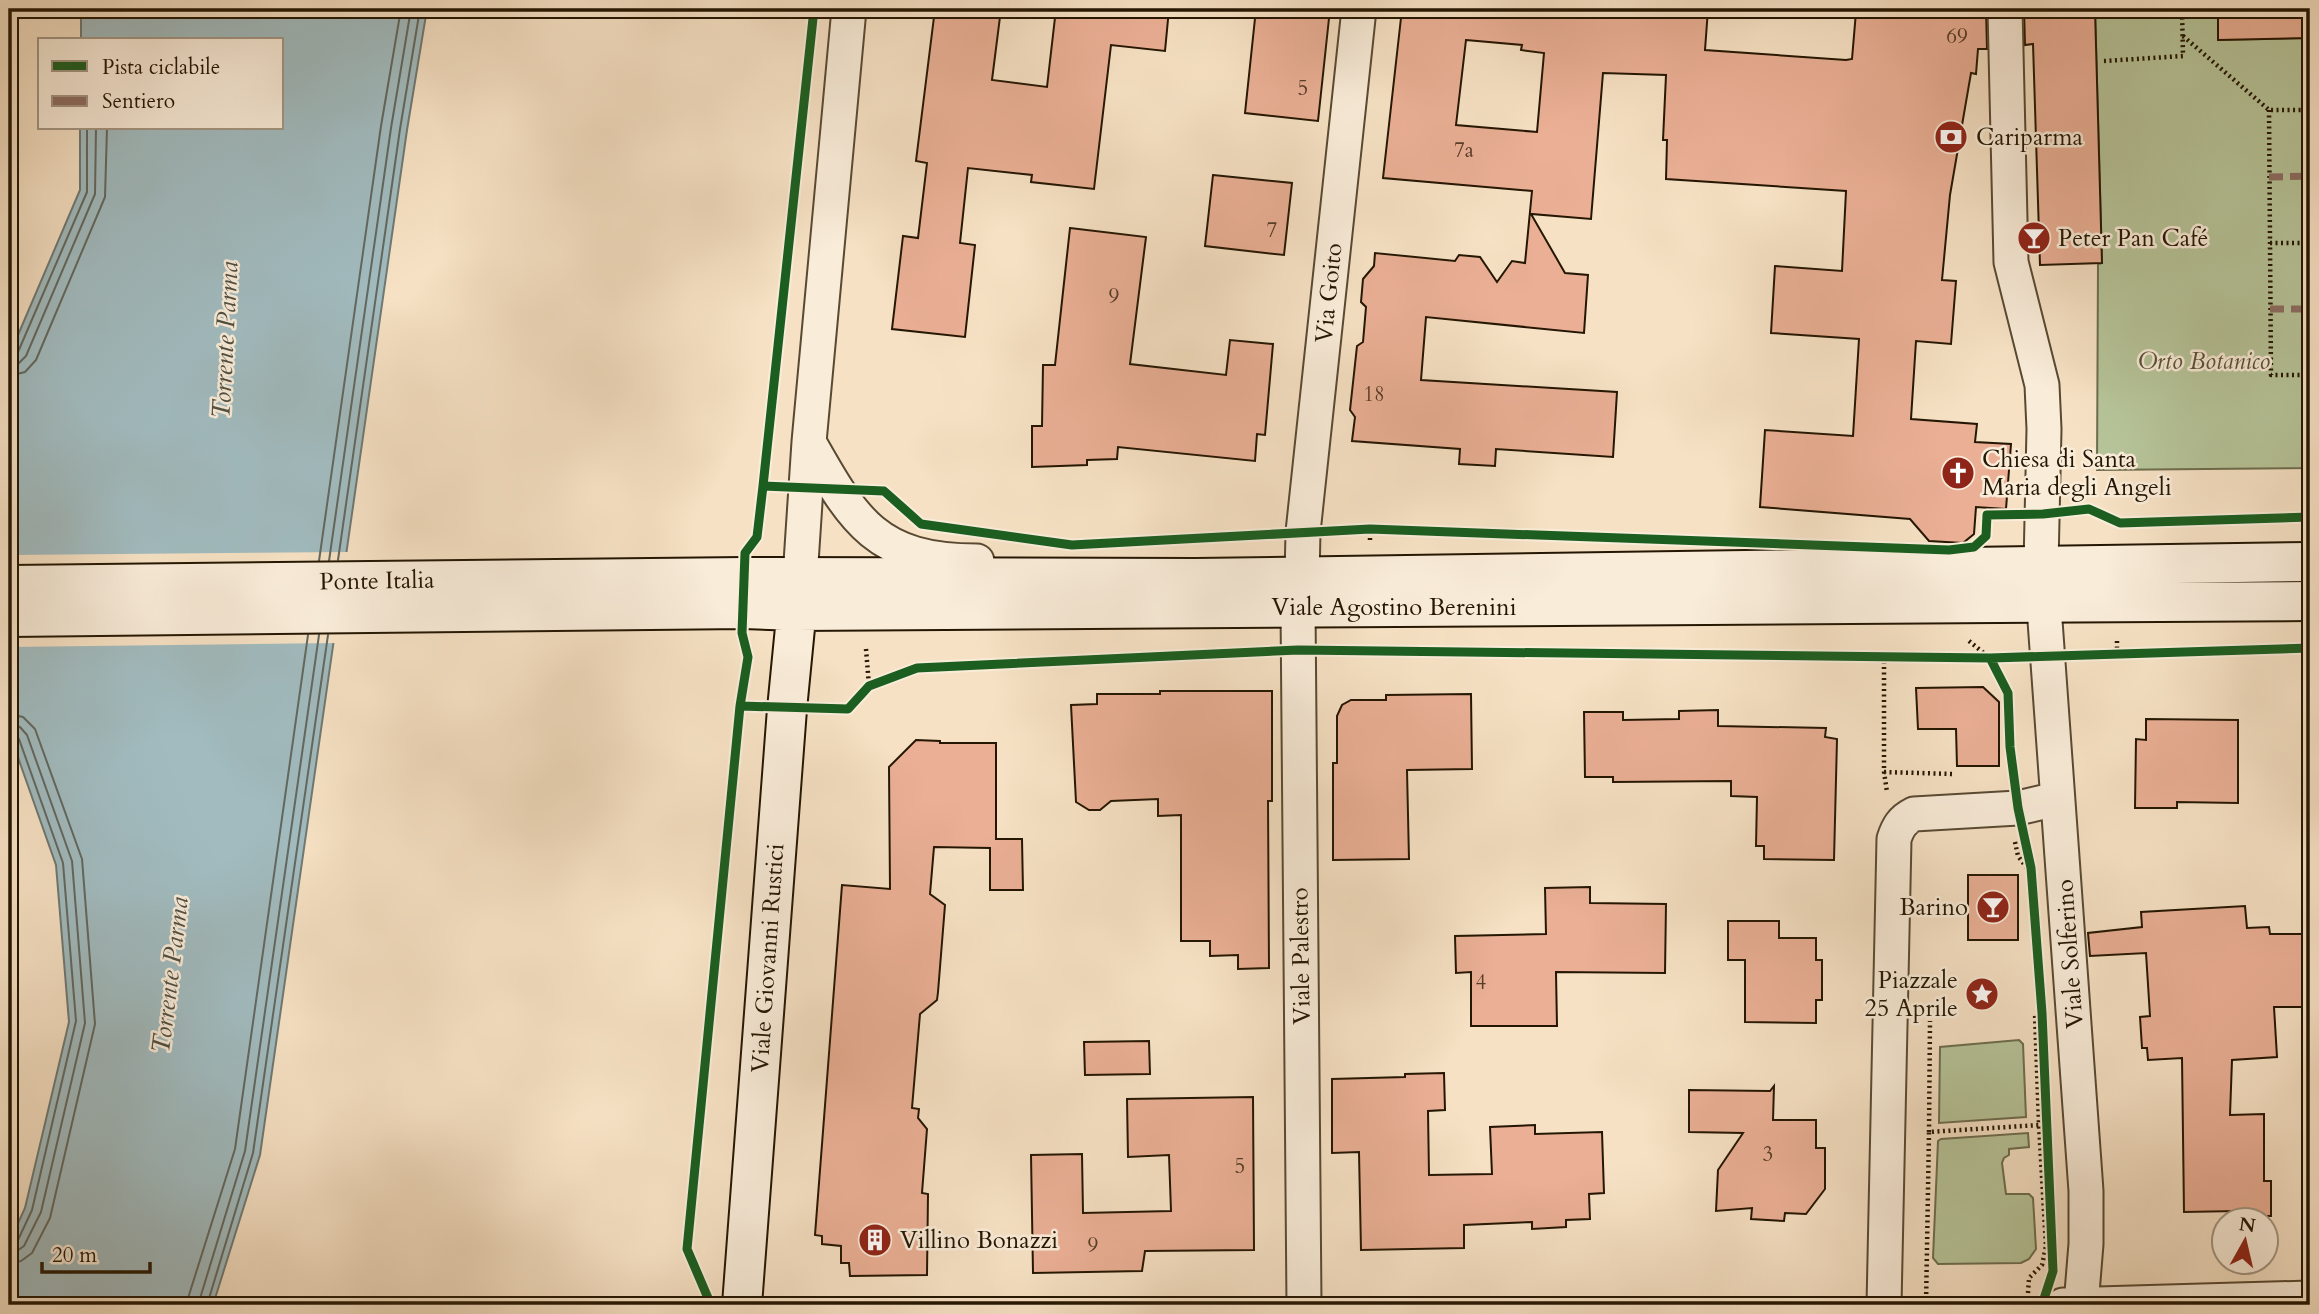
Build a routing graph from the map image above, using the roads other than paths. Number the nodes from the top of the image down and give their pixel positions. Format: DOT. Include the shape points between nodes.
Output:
graph roads {
  1 [pos="849,9"];
  2 [pos="1359,9"];
  3 [pos="2005,9"];
  4 [pos="809,442"];
  5 [pos="2310,562"];
  6 [pos="2041,565"];
  7 [pos="1196,578"];
  8 [pos="2310,578"];
  9 [pos="9,585"];
  10 [pos="1300,592"];
  11 [pos="745,593"];
  12 [pos="799,595"];
  13 [pos="2310,601"];
  14 [pos="2043,603"];
  15 [pos="9,617"];
  16 [pos="2056,799"];
  17 [pos="2310,1298"];
  18 [pos="742,1305"];
  19 [pos="1304,1305"];
  20 [pos="1884,1305"];
  21 [pos="2075,1305"];
  1 -- 4 [label="street"];
  2 -- 10 [label="street, Via Goito"];
  3 -- 6 [label="street, Viale Solferino" via="2011,262 2042,385"];
  4 -- 7 [label="street" via="855,515 876,536 906,552 965,561 1064,559"];
  4 -- 12 [label="street"];
  5 -- 6 [label="main road, Viale Agostino Berenini"];
  6 -- 10 [label="main road, Viale Agostino Berenini"];
  6 -- 14 [label="street, Viale Solferino"];
  7 -- 10 [label="main road, Viale Agostino Berenini"];
  7 -- 12 [label="main road, Viale Agostino Berenini"];
  8 -- 14 [label="main road" via="2096,584"];
  9 -- 11 [label="main road, Ponte Italia"];
  10 -- 12 [label="main road, Viale Agostino Berenini"];
  10 -- 14 [label="main road, Viale Agostino Berenini"];
  10 -- 19 [label="street, Viale Palestro"];
  11 -- 12 [label="main road, Viale Agostino Berenini"];
  11 -- 15 [label="main road, Ponte Italia"];
  12 -- 18 [label="main road, Viale Giovanni Rustici"];
  13 -- 14 [label="main road, Viale Agostino Berenini"];
  14 -- 16 [label="street, Viale Solferino"];
  16 -- 20 [label="street" via="2012,808 1923,812 1898,827 1892,854"];
  16 -- 21 [label="street, Viale Solferino" via="2086,1191 2086,1244"];
  17 -- 21 [label="street"];
}
